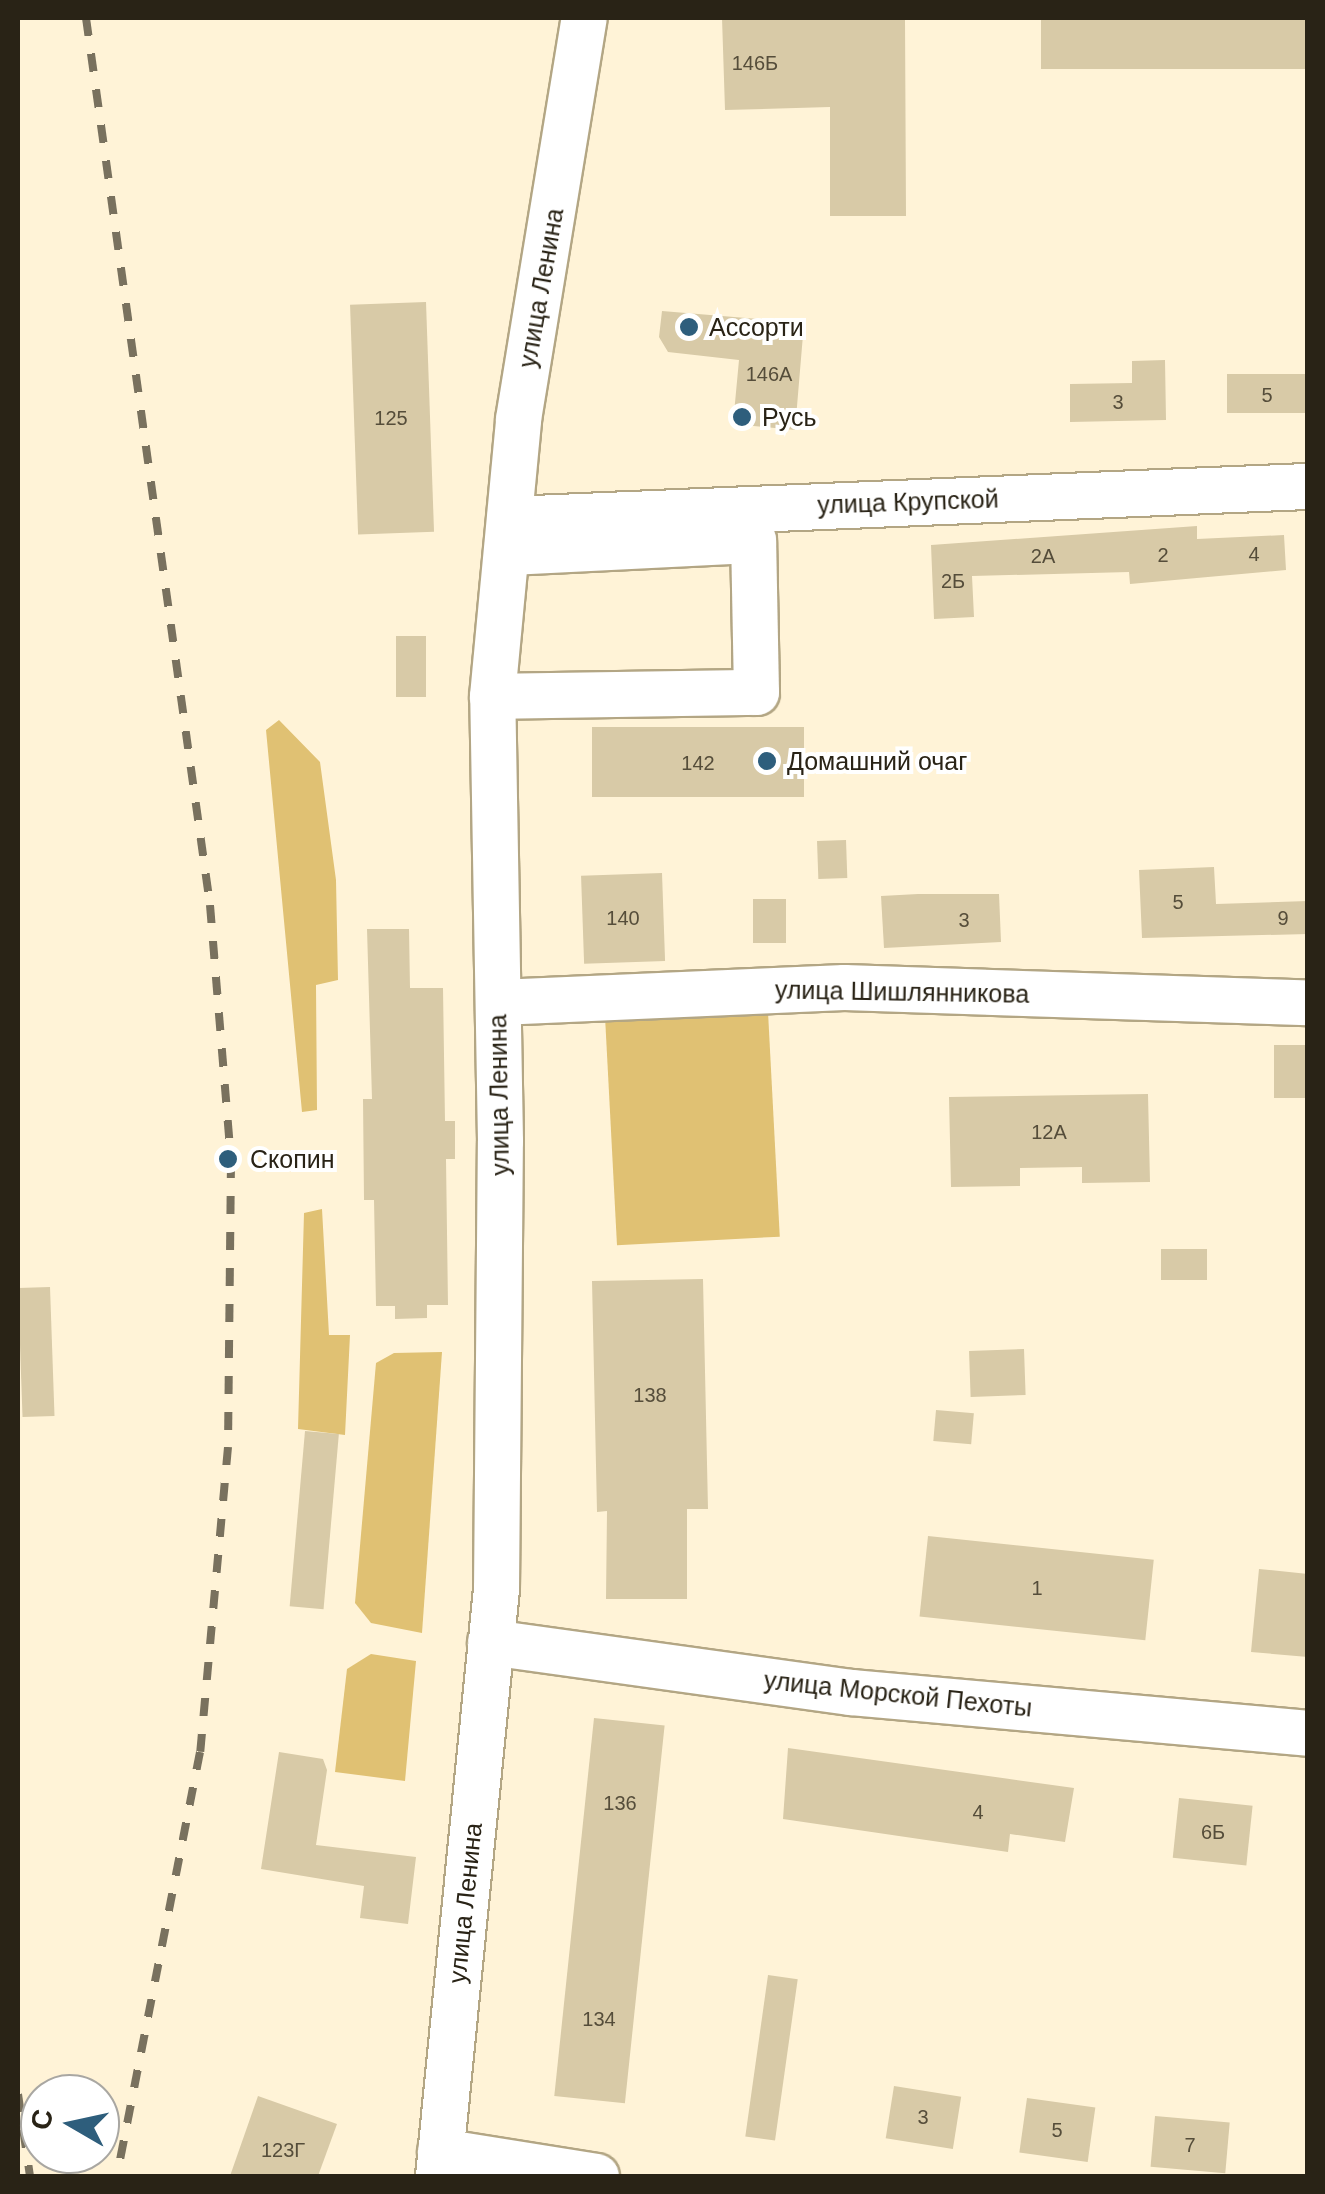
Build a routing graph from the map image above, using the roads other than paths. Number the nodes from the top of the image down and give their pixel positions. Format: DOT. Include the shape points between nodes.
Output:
graph roads {
  1 [pos="584,18"];
  2 [pos="1308,486"];
  3 [pos="507,535"];
  4 [pos="492,696"];
  5 [pos="498,1002"];
  6 [pos="1308,1002"];
  7 [pos="490,1642"];
  8 [pos="1308,1733"];
  9 [pos="439,2164"];
  10 [pos="596,2176"];
  1 -- 3 [label="street, улица Ленина" via="518,419"];
  2 -- 3 [label="street, улица Крупской"];
  3 -- 4 [label="street, улица Ленина"];
  3 -- 4 [label="street" via="752,540 756,692"];
  4 -- 5 [label="street, улица Ленина"];
  5 -- 6 [label="street, улица Шишлянникова" via="844,986"];
  5 -- 7 [label="street, улица Ленина"];
  7 -- 8 [label="street, улица Морской Пехоты" via="851,1692"];
  7 -- 9 [label="street, улица Ленина"];
  9 -- 10 [label="street"];
}
